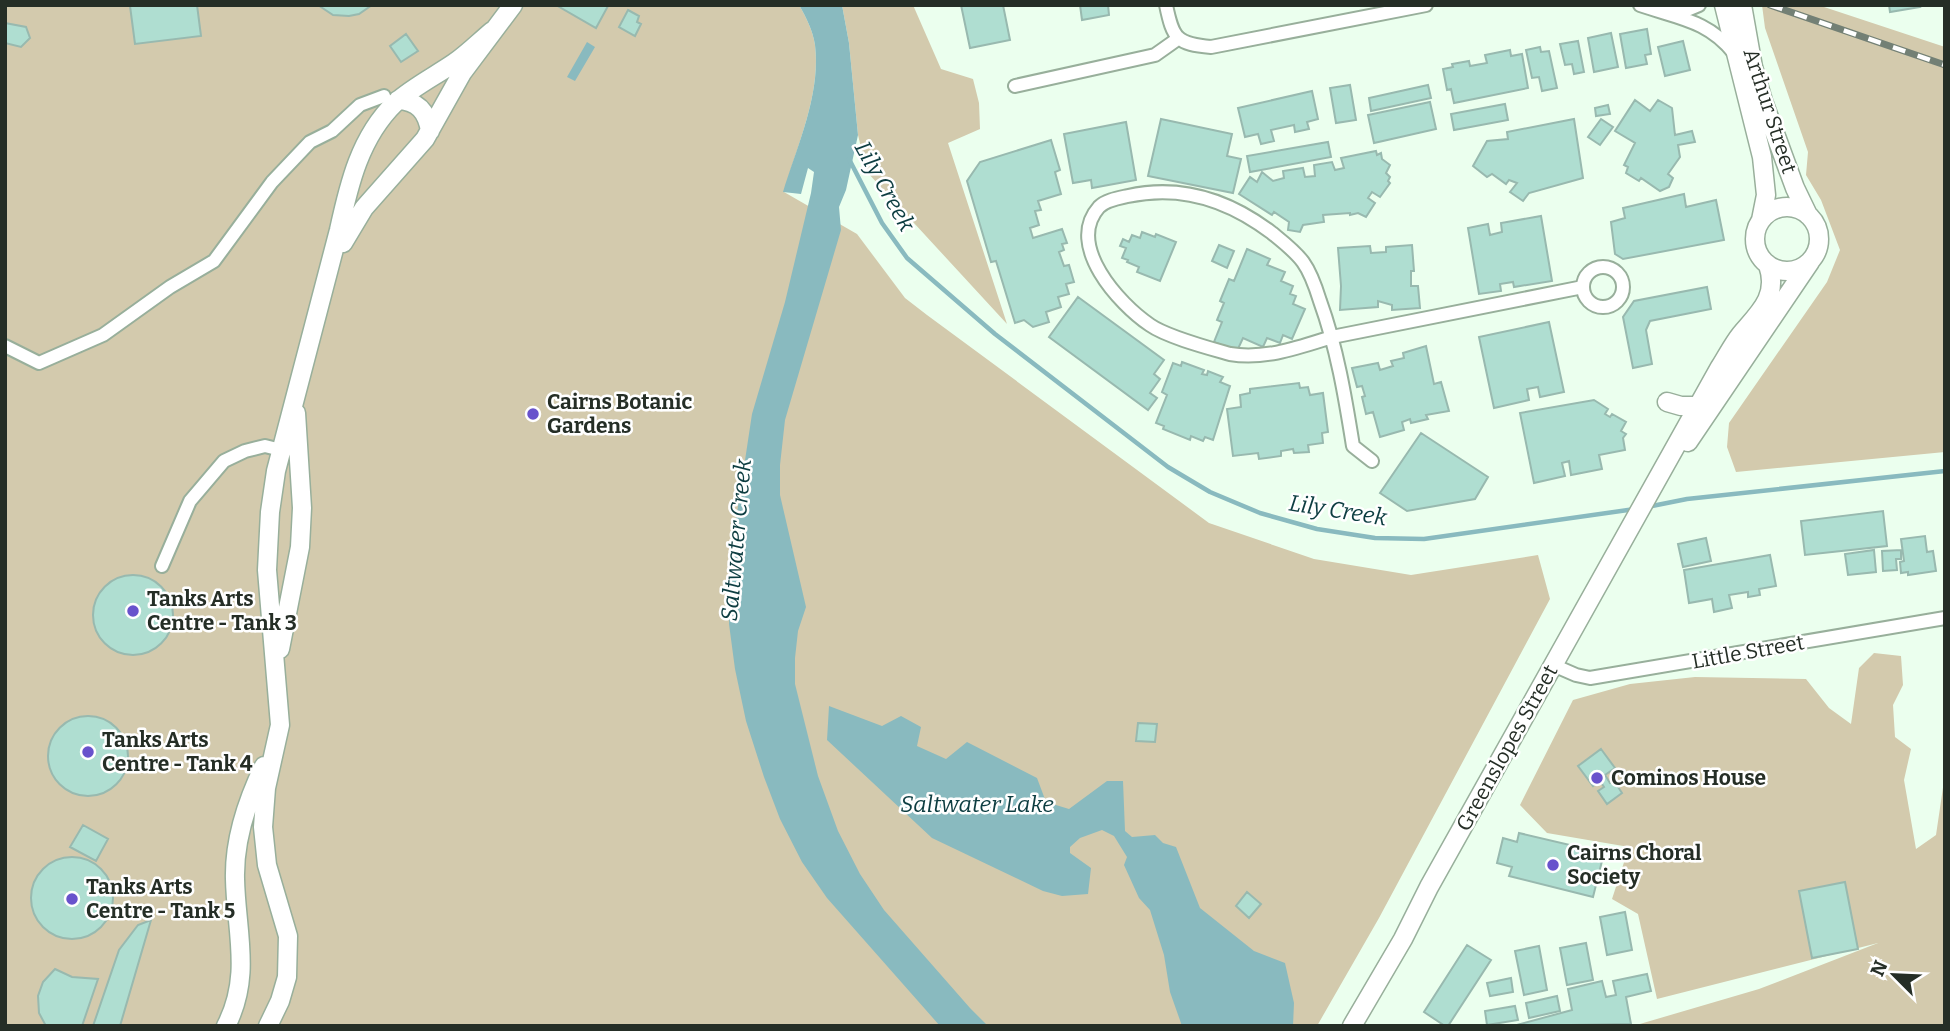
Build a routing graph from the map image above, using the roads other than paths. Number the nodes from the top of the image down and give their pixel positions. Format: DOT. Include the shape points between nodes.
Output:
graph roads {
  1 [pos="513,5"];
  2 [pos="1166,5"];
  3 [pos="1426,5"];
  4 [pos="1699,5"];
  5 [pos="1724,5"];
  6 [pos="1742,5"];
  7 [pos="1646,7"];
  8 [pos="492,31"];
  9 [pos="1179,38"];
  10 [pos="1736,55"];
  11 [pos="1015,86"];
  12 [pos="391,98"];
  13 [pos="430,131"];
  14 [pos="351,178"];
  15 [pos="379,191"];
  16 [pos="1808,215"];
  17 [pos="1761,219"];
  18 [pos="1810,262"];
  19 [pos="1768,265"];
  20 [pos="327,275"];
  21 [pos="1583,286"];
  22 [pos="1763,331"];
  23 [pos="1332,337"];
  24 [pos="5,346"];
  25 [pos="296,394"];
  26 [pos="1667,402"];
  27 [pos="1698,406"];
  28 [pos="281,450"];
  29 [pos="1372,461"];
  30 [pos="1663,471"];
  31 [pos="162,566"];
  32 [pos="1945,618"];
  33 [pos="1553,665"];
  34 [pos="276,677"];
  35 [pos="277,740"];
  36 [pos="226,1026"];
  37 [pos="268,1026"];
  38 [pos="1352,1026"];
  1 -- 8 [label="street"];
  2 -- 9 [label="street" via="1170,25"];
  3 -- 9 [label="street" via="1211,47 1187,45"];
  4 -- 7 [label="street" via="1688,10"];
  5 -- 10 [label="street, Arthur Street"];
  6 -- 16 [label="street, Arthur Street" via="1760,90"];
  7 -- 10 [label="street" via="1702,24"];
  8 -- 12 [label="street" via="455,62"];
  8 -- 13 [label="street"];
  9 -- 11 [label="street" via="1155,55"];
  10 -- 17 [label="street, Arthur Street" via="1764,173"];
  12 -- 13 [label="street" via="421,108"];
  12 -- 14 [label="street"];
  12 -- 24 [label="street" via="360,104 332,131 310,142 272,182 214,261 103,335 39,363"];
  13 -- 15 [label="street"];
  14 -- 15 [label="street" via="358,190"];
  14 -- 20 [label="street"];
  15 -- 20 [label="street" via="351,228"];
  16 -- 17 [label="street" via="1789,207"];
  16 -- 18 [label="street" via="1818,233"];
  17 -- 19 [label="street" via="1755,243"];
  18 -- 19 [label="street" via="1794,271"];
  18 -- 22 [label="street, Greenslopes Street"];
  19 -- 27 [label="street, Greenslopes Street" via="1772,282 1768,301 1732,346"];
  20 -- 25 [label="street"];
  21 -- 23 [label="street"];
  22 -- 27 [label="street"];
  22 -- 30 [label="street, Greenslopes Street" via="1690,440"];
  23 -- 23 [label="street" via="1304,263 1250,217 1227,205 1183,192 1136,194 1100,206 1092,220 1088,240 1094,265 1116,295 1151,326 1242,356 1293,349"];
  23 -- 29 [label="street" via="1353,446"];
  25 -- 28 [label="street"];
  25 -- 34 [label="street" via="300,547"];
  26 -- 27 [label="street"];
  27 -- 30 [label="street, Greenslopes Street"];
  28 -- 31 [label="street" via="265,446 224,461 190,501"];
  28 -- 34 [label="street" via="267,546"];
  30 -- 33 [label="street, Greenslopes Street"];
  32 -- 33 [label="street, Little Street" via="1590,678"];
  33 -- 38 [label="street, Greenslopes Street"];
  34 -- 35 [label="street"];
  35 -- 36 [label="street" via="256,783 237,849 234,877 241,985"];
  35 -- 37 [label="street" via="263,827 267,865 288,936 288,955 280,1001"];
}
